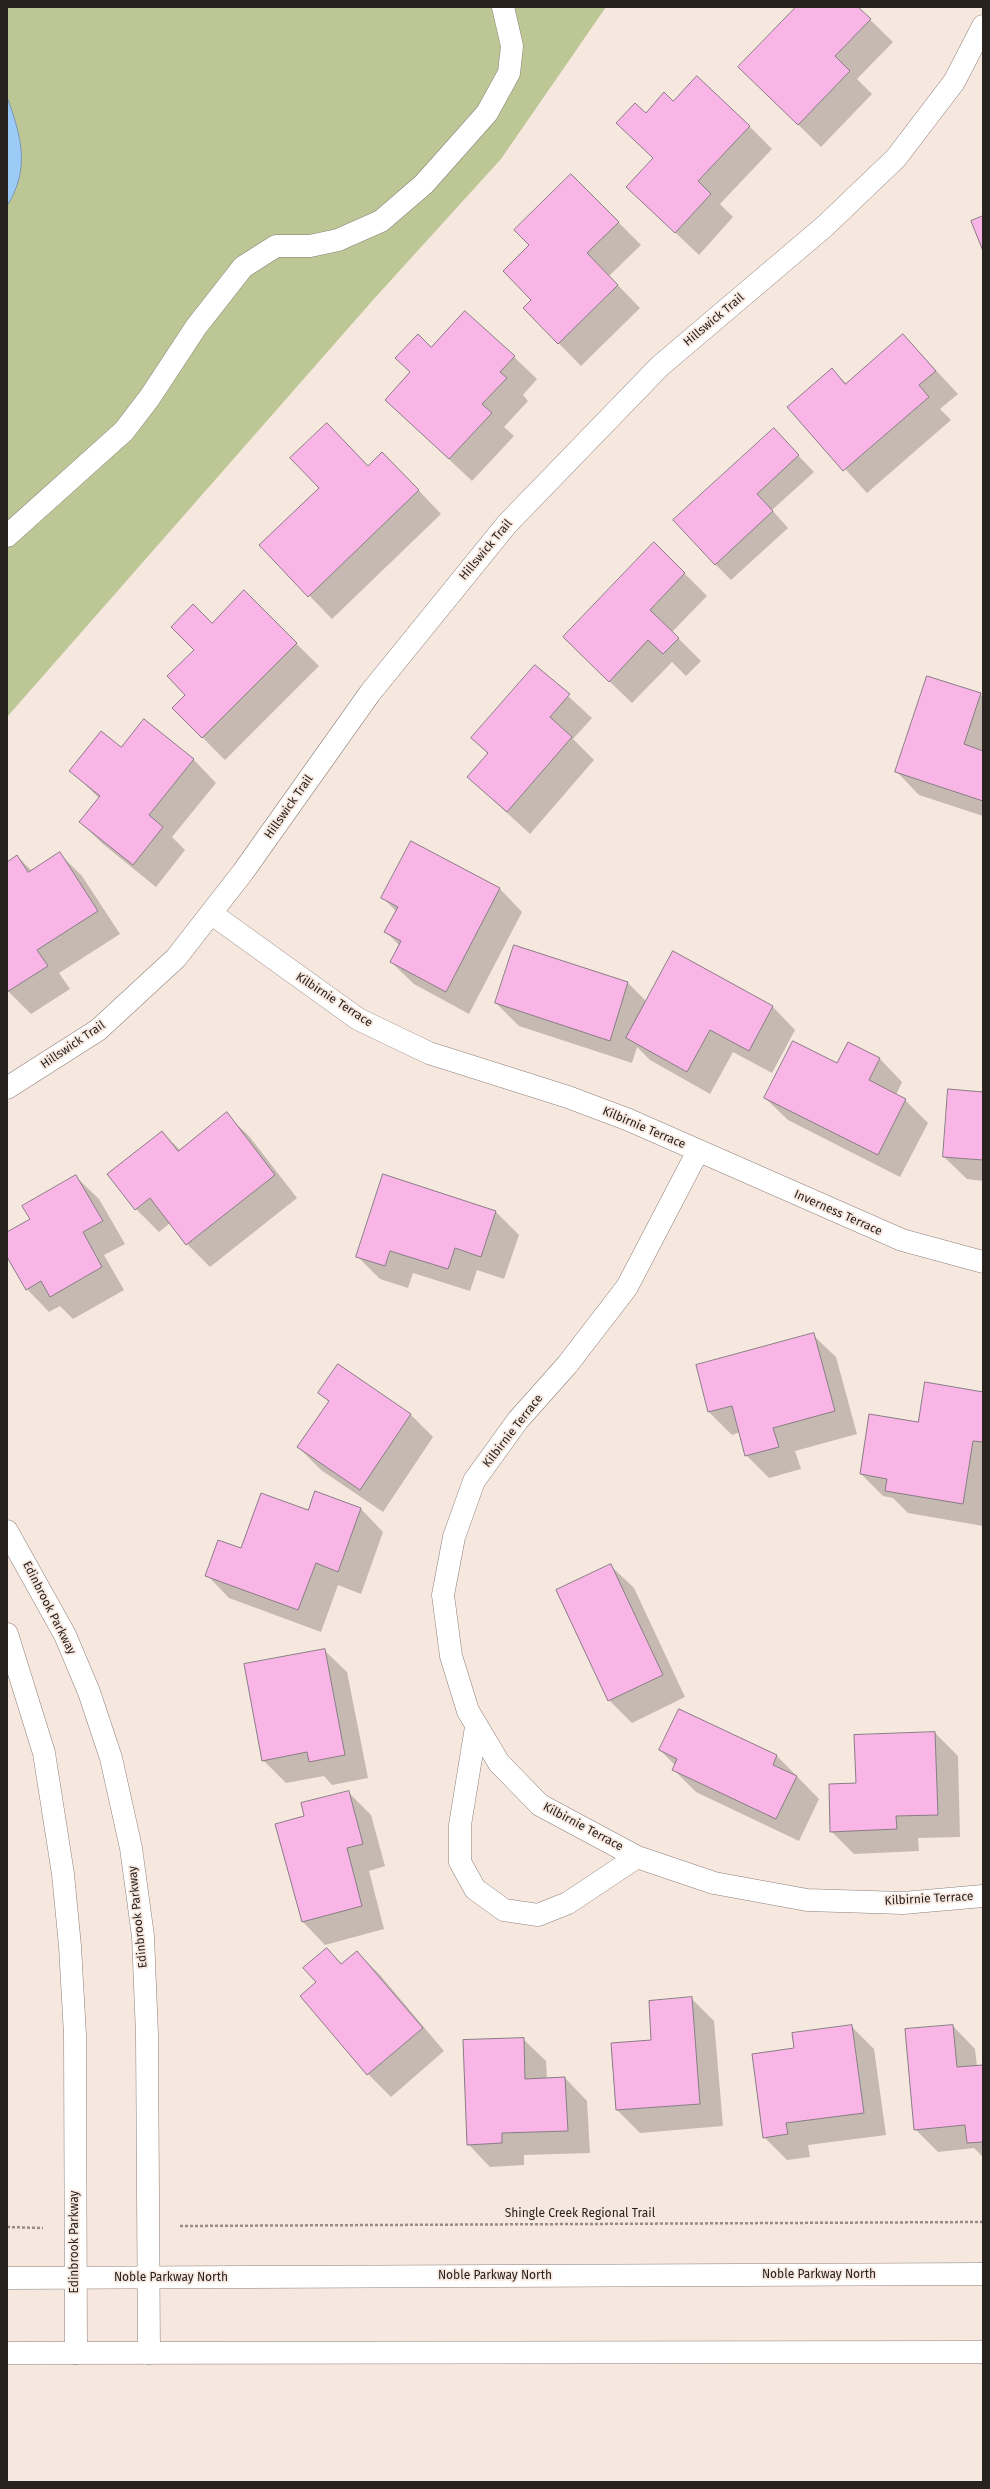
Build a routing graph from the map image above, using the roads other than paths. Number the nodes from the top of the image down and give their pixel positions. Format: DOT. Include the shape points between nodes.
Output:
graph roads {
  1 [pos="503,7"];
  2 [pos="983,26"];
  3 [pos="7,536"];
  4 [pos="212,914"];
  5 [pos="7,1088"];
  6 [pos="698,1151"];
  7 [pos="983,1262"];
  8 [pos="7,1531"];
  9 [pos="7,1634"];
  10 [pos="476,1727"];
  11 [pos="637,1856"];
  12 [pos="983,1896"];
  13 [pos="983,2274"];
  14 [pos="75,2277"];
  15 [pos="7,2278"];
  16 [pos="150,2278"];
  17 [pos="983,2352"];
  18 [pos="7,2353"];
  19 [pos="76,2353"];
  20 [pos="149,2353"];
  1 -- 3 [label="street" via="512,46 509,73 487,113 424,184 381,221 331,242 310,246 276,246 243,266 196,326 150,397 124,431"];
  2 -- 4 [label="street, Hillswick Trail" via="954,82 896,158 825,226 660,366 507,524 370,693"];
  4 -- 5 [label="street, Hillswick Trail" via="176,958 98,1030"];
  4 -- 6 [label="street, Kilbirnie Terrace" via="358,1019 429,1053 629,1120"];
  6 -- 7 [label="street, Inverness Terrace" via="902,1240"];
  6 -- 10 [label="street, Kilbirnie Terrace" via="627,1287 567,1365 518,1420 474,1481 454,1537 443,1596 451,1656 468,1711"];
  8 -- 16 [label="street, Edinbrook Parkway" via="65,1635 89,1692 111,1758 131,1848 143,1936"];
  9 -- 14 [label="street, Edinbrook Parkway" via="44,1753 63,1874 75,2035"];
  10 -- 11 [label="street, Kilbirnie Terrace" via="500,1763 540,1805"];
  10 -- 11 [label="street" via="460,1825 460,1862 475,1889 504,1910 538,1915 568,1903"];
  11 -- 12 [label="street, Kilbirnie Terrace" via="714,1883 807,1900 903,1903"];
  13 -- 16 [label="street, Noble Parkway North"];
  14 -- 15 [label="street, Noble Parkway North"];
  14 -- 16 [label="street, Noble Parkway North"];
  14 -- 19 [label="street, Edinbrook Parkway"];
  16 -- 20 [label="street, Edinbrook Parkway"];
  17 -- 20 [label="street"];
  18 -- 19 [label="street"];
  19 -- 20 [label="street"];
}
